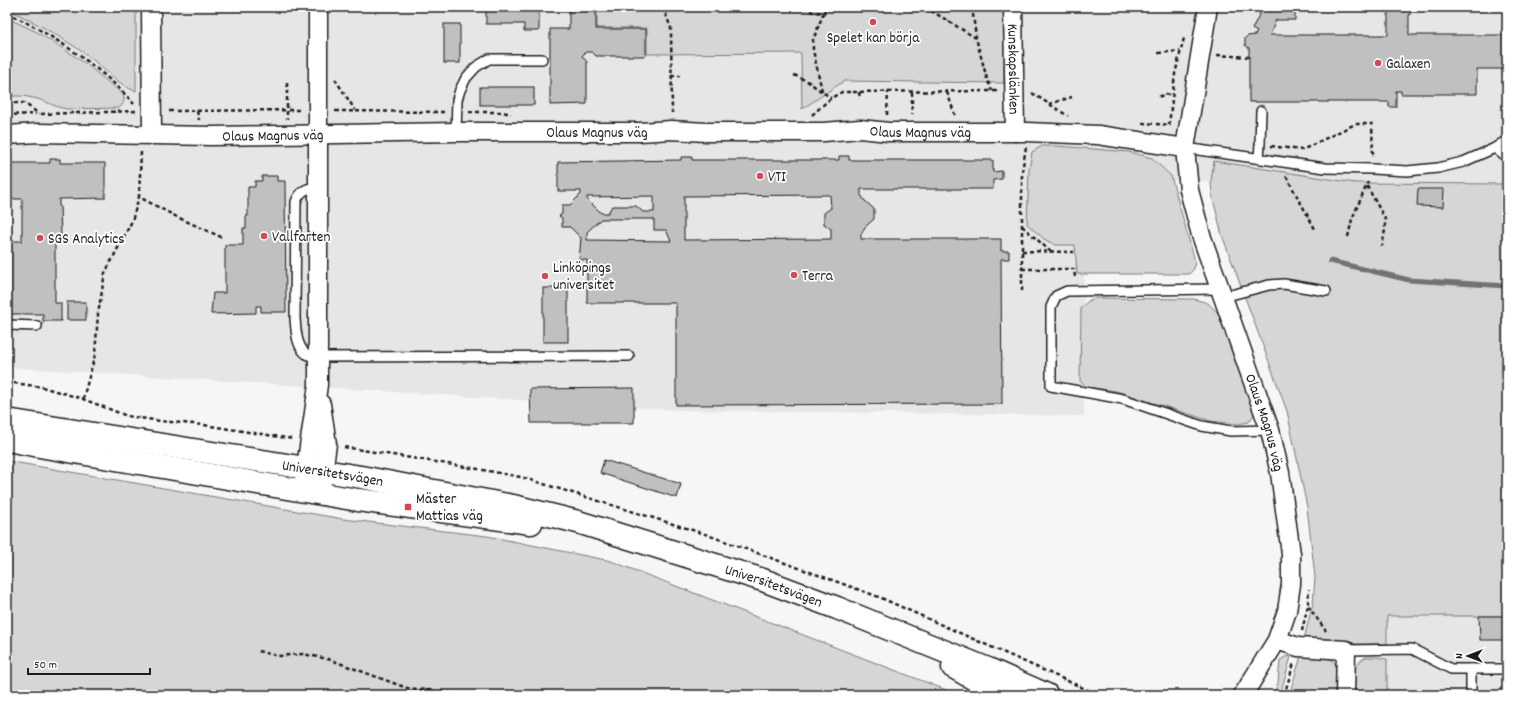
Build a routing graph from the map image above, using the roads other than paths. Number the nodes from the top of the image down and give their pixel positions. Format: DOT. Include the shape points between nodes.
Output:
graph roads {
  1 [pos="151,7"];
  2 [pos="318,7"];
  3 [pos="1013,7"];
  4 [pos="1197,8"];
  5 [pos="542,59"];
  6 [pos="1260,111"];
  7 [pos="456,132"];
  8 [pos="1022,132"];
  9 [pos="143,134"];
  10 [pos="318,134"];
  11 [pos="7,135"];
  12 [pos="1507,140"];
  13 [pos="1185,148"];
  14 [pos="1495,148"];
  15 [pos="1259,158"];
  16 [pos="1507,158"];
  17 [pos="1326,291"];
  18 [pos="1221,293"];
  19 [pos="7,325"];
  20 [pos="37,326"];
  21 [pos="630,356"];
  22 [pos="318,357"];
  23 [pos="7,420"];
  24 [pos="1270,430"];
  25 [pos="7,440"];
  26 [pos="315,469"];
  27 [pos="311,492"];
  28 [pos="654,545"];
  29 [pos="891,631"];
  30 [pos="1278,640"];
  31 [pos="1342,650"];
  32 [pos="1471,669"];
  33 [pos="1507,669"];
  34 [pos="1002,695"];
  35 [pos="1047,695"];
  36 [pos="1243,695"];
  37 [pos="1345,695"];
  38 [pos="1471,695"];
  1 -- 9 [label="street" via="151,111"];
  2 -- 10 [label="street"];
  3 -- 8 [label="street, Kunskapslänken" via="1015,91"];
  4 -- 13 [label="street, Olaus Magnus väg"];
  5 -- 7 [label="lane" via="489,59 476,67 460,90 457,100"];
  6 -- 15 [label="lane"];
  7 -- 8 [label="street, Olaus Magnus väg" via="824,132 860,129 889,132"];
  7 -- 10 [label="street, Olaus Magnus väg"];
  8 -- 13 [label="street, Olaus Magnus väg" via="1098,135"];
  9 -- 10 [label="street, Olaus Magnus väg"];
  9 -- 11 [label="street, Olaus Magnus väg"];
  10 -- 22 [label="street"];
  12 -- 14 [label="lane, Olaus Magnus väg"];
  13 -- 15 [label="lane, Olaus Magnus väg"];
  13 -- 18 [label="street, Olaus Magnus väg" via="1189,190"];
  14 -- 15 [label="lane, Olaus Magnus väg" via="1463,162 1407,171 1325,168"];
  14 -- 16 [label="lane"];
  17 -- 18 [label="lane" via="1284,284"];
  18 -- 24 [label="street, Olaus Magnus väg"];
  18 -- 24 [label="lane" via="1067,291 1056,296 1051,307 1052,386 1123,399 1202,426 1231,431"];
  19 -- 20 [label="lane"];
  21 -- 22 [label="lane"];
  22 -- 26 [label="street" via="318,385 327,444"];
  23 -- 26 [label="main road, Universitetsvägen"];
  24 -- 30 [label="street, Olaus Magnus väg" via="1280,473 1291,554 1291,584 1287,611"];
  25 -- 27 [label="main road, Universitetsvägen"];
  26 -- 27 [label="street"];
  26 -- 28 [label="main road, Universitetsvägen" via="513,506"];
  27 -- 28 [label="main road, Universitetsvägen" via="534,523"];
  28 -- 29 [label="main road, Universitetsvägen" via="763,580"];
  29 -- 34 [label="main road, Universitetsvägen"];
  29 -- 35 [label="main road, Universitetsvägen"];
  30 -- 31 [label="street" via="1298,648"];
  30 -- 36 [label="street, Olaus Magnus väg"];
  31 -- 32 [label="lane" via="1412,649 1451,669"];
  31 -- 37 [label="street"];
  32 -- 33 [label="lane"];
  32 -- 38 [label="lane"];
}
